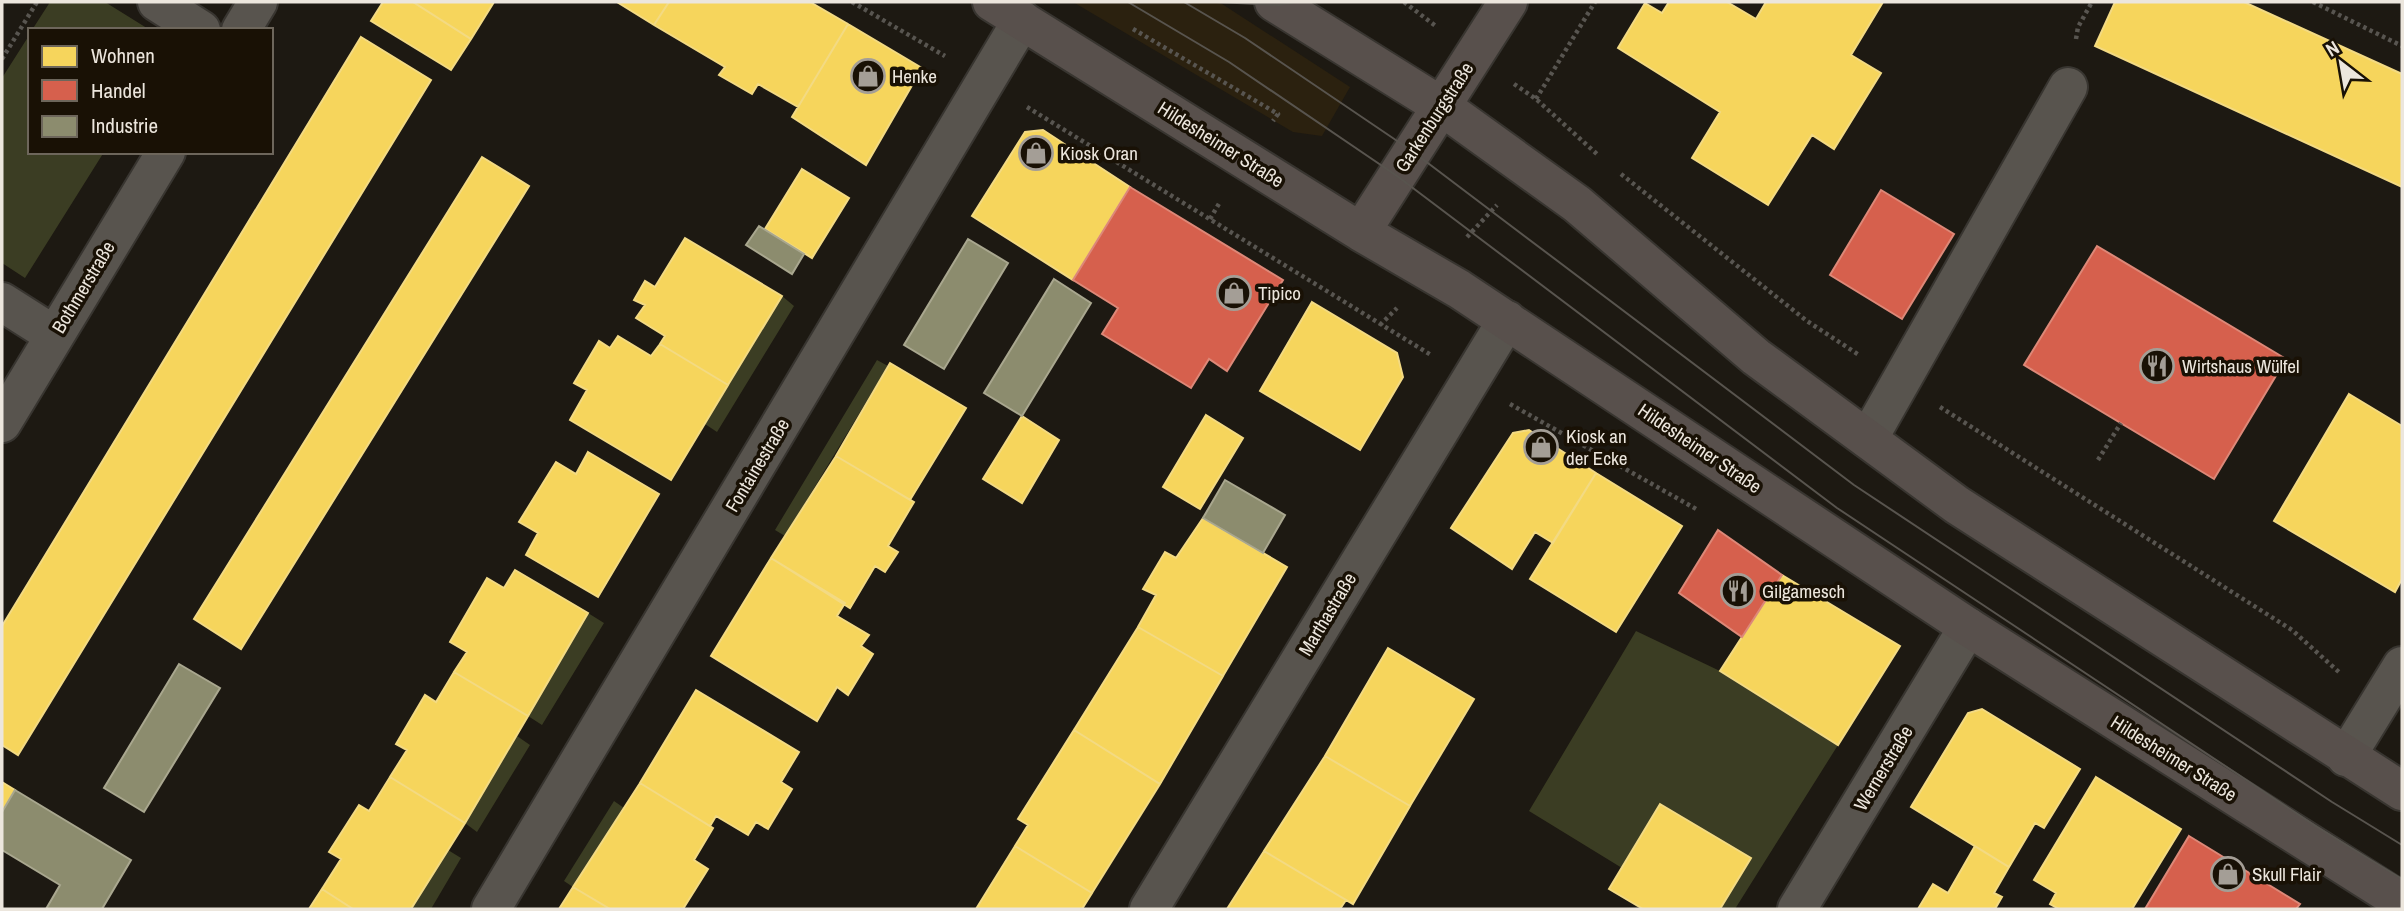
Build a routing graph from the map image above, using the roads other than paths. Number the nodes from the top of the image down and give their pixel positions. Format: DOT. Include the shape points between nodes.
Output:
graph roads {
  1 [pos="157,2"];
  2 [pos="258,2"];
  3 [pos="1275,2"];
  4 [pos="1508,2"];
  5 [pos="1007,11"];
  6 [pos="198,28"];
  7 [pos="242,28"];
  8 [pos="2068,87"];
  9 [pos="1441,106"];
  10 [pos="165,154"];
  11 [pos="1361,232"];
  12 [pos="2,302"];
  13 [pos="1507,320"];
  14 [pos="54,335"];
  15 [pos="2,423"];
  16 [pos="1868,439"];
  17 [pos="1968,627"];
  18 [pos="2402,666"];
  19 [pos="2346,757"];
  20 [pos="2402,791"];
  21 [pos="2402,902"];
  22 [pos="491,909"];
  23 [pos="1149,909"];
  24 [pos="1797,909"];
  1 -- 6 [label="street"];
  2 -- 7 [label="street"];
  3 -- 9 [label="main road"];
  4 -- 9 [label="main road, Garkenburgstraße"];
  5 -- 11 [label="main road, Hildesheimer Straße"];
  5 -- 22 [label="street, Fontainestraße" via="986,80"];
  8 -- 16 [label="street"];
  9 -- 11 [label="main road, Garkenburgstraße"];
  9 -- 16 [label="main road" via="1577,204 1756,356"];
  10 -- 14 [label="street, Bothmerstraße"];
  11 -- 13 [label="main road, Hildesheimer Straße"];
  12 -- 14 [label="street"];
  13 -- 17 [label="main road, Hildesheimer Straße"];
  13 -- 23 [label="street, Marthastraße"];
  14 -- 15 [label="street, Bothmerstraße"];
  16 -- 19 [label="main road" via="1957,505"];
  17 -- 21 [label="main road, Hildesheimer Straße"];
  17 -- 24 [label="street, Wernerstraße"];
  18 -- 19 [label="street"];
  19 -- 20 [label="main road"];
}
